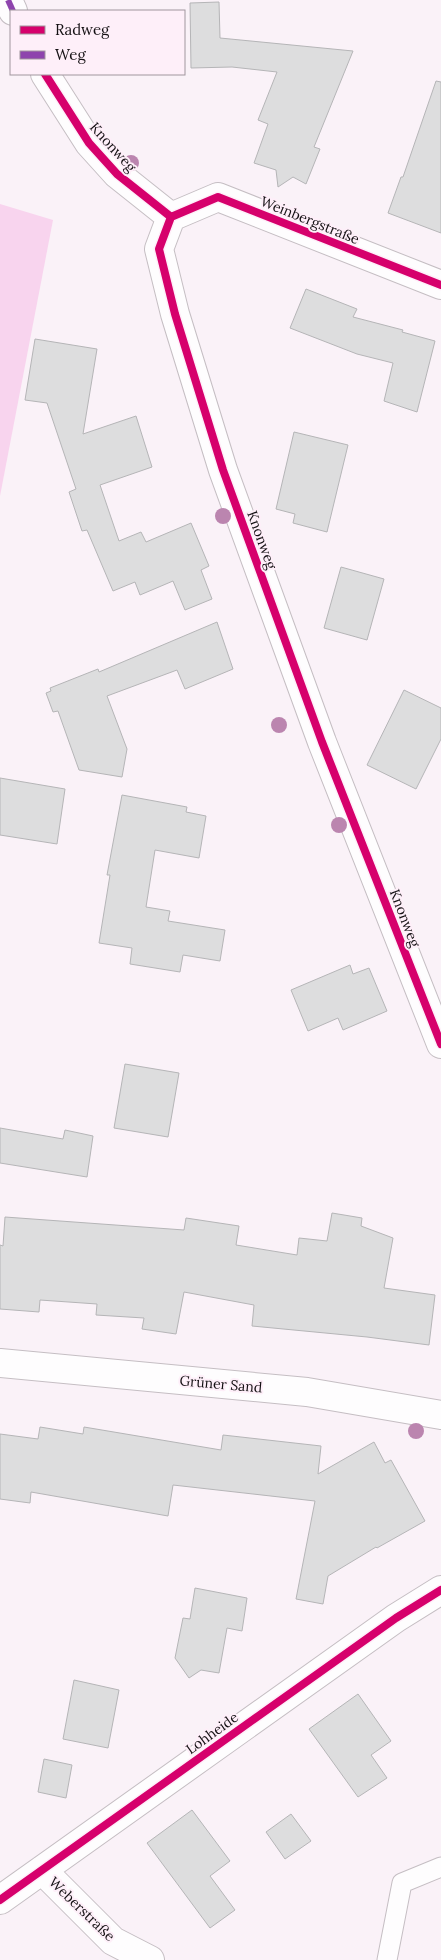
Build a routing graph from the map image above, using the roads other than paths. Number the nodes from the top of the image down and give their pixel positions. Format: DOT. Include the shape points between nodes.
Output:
graph roads {
  1 [pos="46,75"];
  2 [pos="171,217"];
  3 [pos="441,285"];
  4 [pos="441,1044"];
  5 [pos="0,1363"];
  6 [pos="441,1415"];
  7 [pos="441,1590"];
  8 [pos="441,1867"];
  9 [pos="42,1870"];
  10 [pos="0,1900"];
  11 [pos="150,1960"];
  12 [pos="387,1960"];
  1 -- 2 [label="street, Knonweg" via="88,143 117,174"];
  2 -- 3 [label="street, Weinbergstraße" via="218,197"];
  2 -- 4 [label="street, Knonweg" via="159,249 175,314 223,470 322,742"];
  5 -- 6 [label="street, Grüner Sand" via="307,1392"];
  7 -- 9 [label="street, Lohheide" via="396,1618"];
  8 -- 12 [label="lane" via="402,1883"];
  9 -- 10 [label="street, Lohheide"];
  9 -- 11 [label="street, Weberstraße" via="113,1940"];
}
